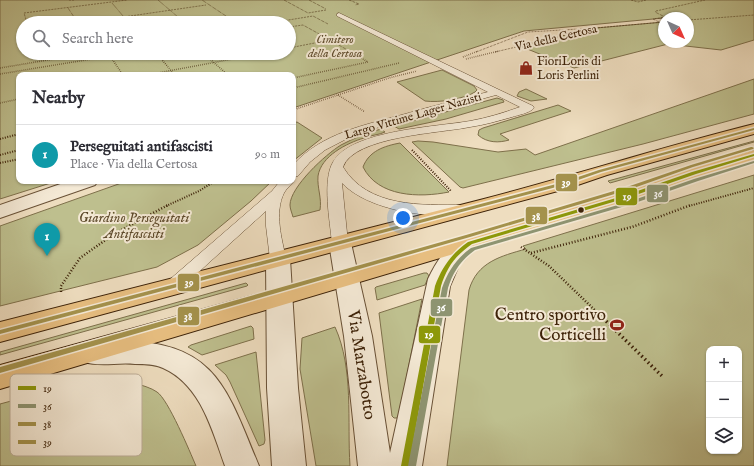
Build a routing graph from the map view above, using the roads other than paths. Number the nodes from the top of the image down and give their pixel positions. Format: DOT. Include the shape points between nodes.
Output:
graph roads {
  1 [pos="338,15"];
  2 [pos="497,92"];
  3 [pos="754,129"];
  4 [pos="754,156"];
  5 [pos="337,167"];
  6 [pos="296,169"];
  7 [pos="79,184"];
  8 [pos="282,187"];
  9 [pos="470,209"];
  10 [pos="0,212"];
  11 [pos="470,243"];
  12 [pos="344,262"];
  13 [pos="279,278"];
  14 [pos="174,285"];
  15 [pos="0,332"];
  16 [pos="77,355"];
  17 [pos="10,374"];
  18 [pos="10,374"];
  19 [pos="0,377"];
  20 [pos="242,466"];
  21 [pos="290,466"];
  22 [pos="375,466"];
  23 [pos="405,466"];
  1 -- 2 [label="lane"];
  2 -- 5 [label="lane" via="529,108 471,124 373,141 349,152"];
  2 -- 6 [label="lane, Largo Vittime Lager Nazisti" via="335,138"];
  3 -- 9 [label="main road"];
  4 -- 11 [label="main road"];
  5 -- 9 [label="lane" via="348,184 381,201 415,209"];
  5 -- 12 [label="lane" via="335,186"];
  7 -- 10 [label="street"];
  8 -- 13 [label="lane" via="274,203 273,216"];
  8 -- 14 [label="lane"];
  9 -- 12 [label="main road"];
  11 -- 12 [label="main road"];
  11 -- 23 [label="street" via="459,249 451,259 443,270 438,286"];
  12 -- 13 [label="main road"];
  12 -- 13 [label="main road"];
  12 -- 22 [label="street, Via Marzabotto" via="358,336"];
  13 -- 14 [label="main road"];
  13 -- 16 [label="main road"];
  13 -- 21 [label="street" via="285,422"];
  14 -- 15 [label="main road"];
  16 -- 18 [label="main road"];
  16 -- 20 [label="street" via="146,353 174,361 194,373 210,392"];
  17 -- 19 [label="main road"];
}
